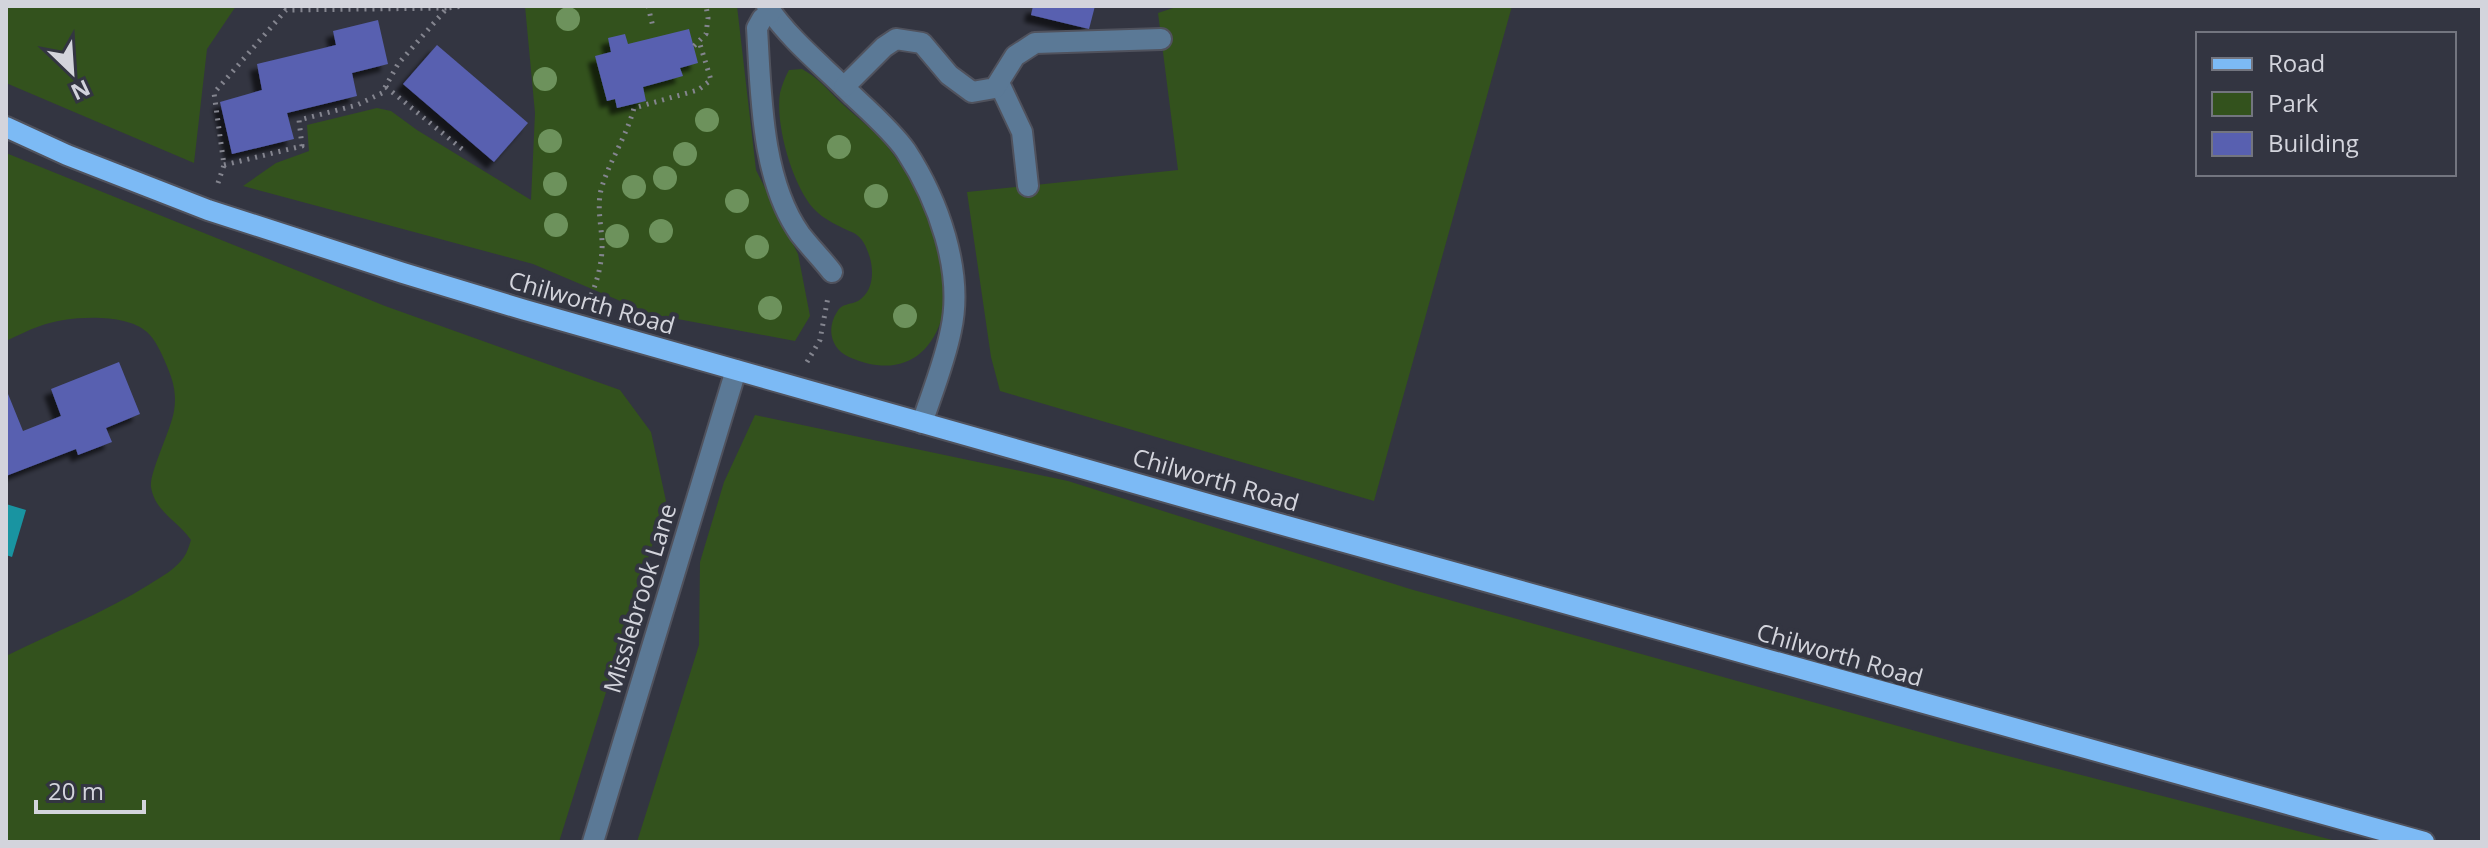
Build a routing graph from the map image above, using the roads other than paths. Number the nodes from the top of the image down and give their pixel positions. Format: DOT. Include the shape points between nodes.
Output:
graph roads {
  1 [pos="769,9"];
  2 [pos="1161,39"];
  3 [pos="999,83"];
  4 [pos="844,87"];
  5 [pos="6,127"];
  6 [pos="1028,186"];
  7 [pos="832,272"];
  8 [pos="736,370"];
  9 [pos="922,423"];
  10 [pos="593,842"];
  11 [pos="2424,842"];
  1 -- 4 [label="street" via="782,29"];
  1 -- 7 [label="street" via="757,28 770,158 799,232"];
  2 -- 3 [label="street" via="1035,43 1015,56"];
  3 -- 4 [label="street" via="972,92 922,43 896,39"];
  3 -- 6 [label="street" via="1022,132"];
  4 -- 9 [label="street" via="904,148 945,233 952,272 952,329"];
  5 -- 8 [label="main road, Chilworth Road" via="208,210"];
  8 -- 9 [label="main road, Chilworth Road"];
  8 -- 10 [label="street, Misslebrook Lane"];
  9 -- 11 [label="main road, Chilworth Road"];
}
